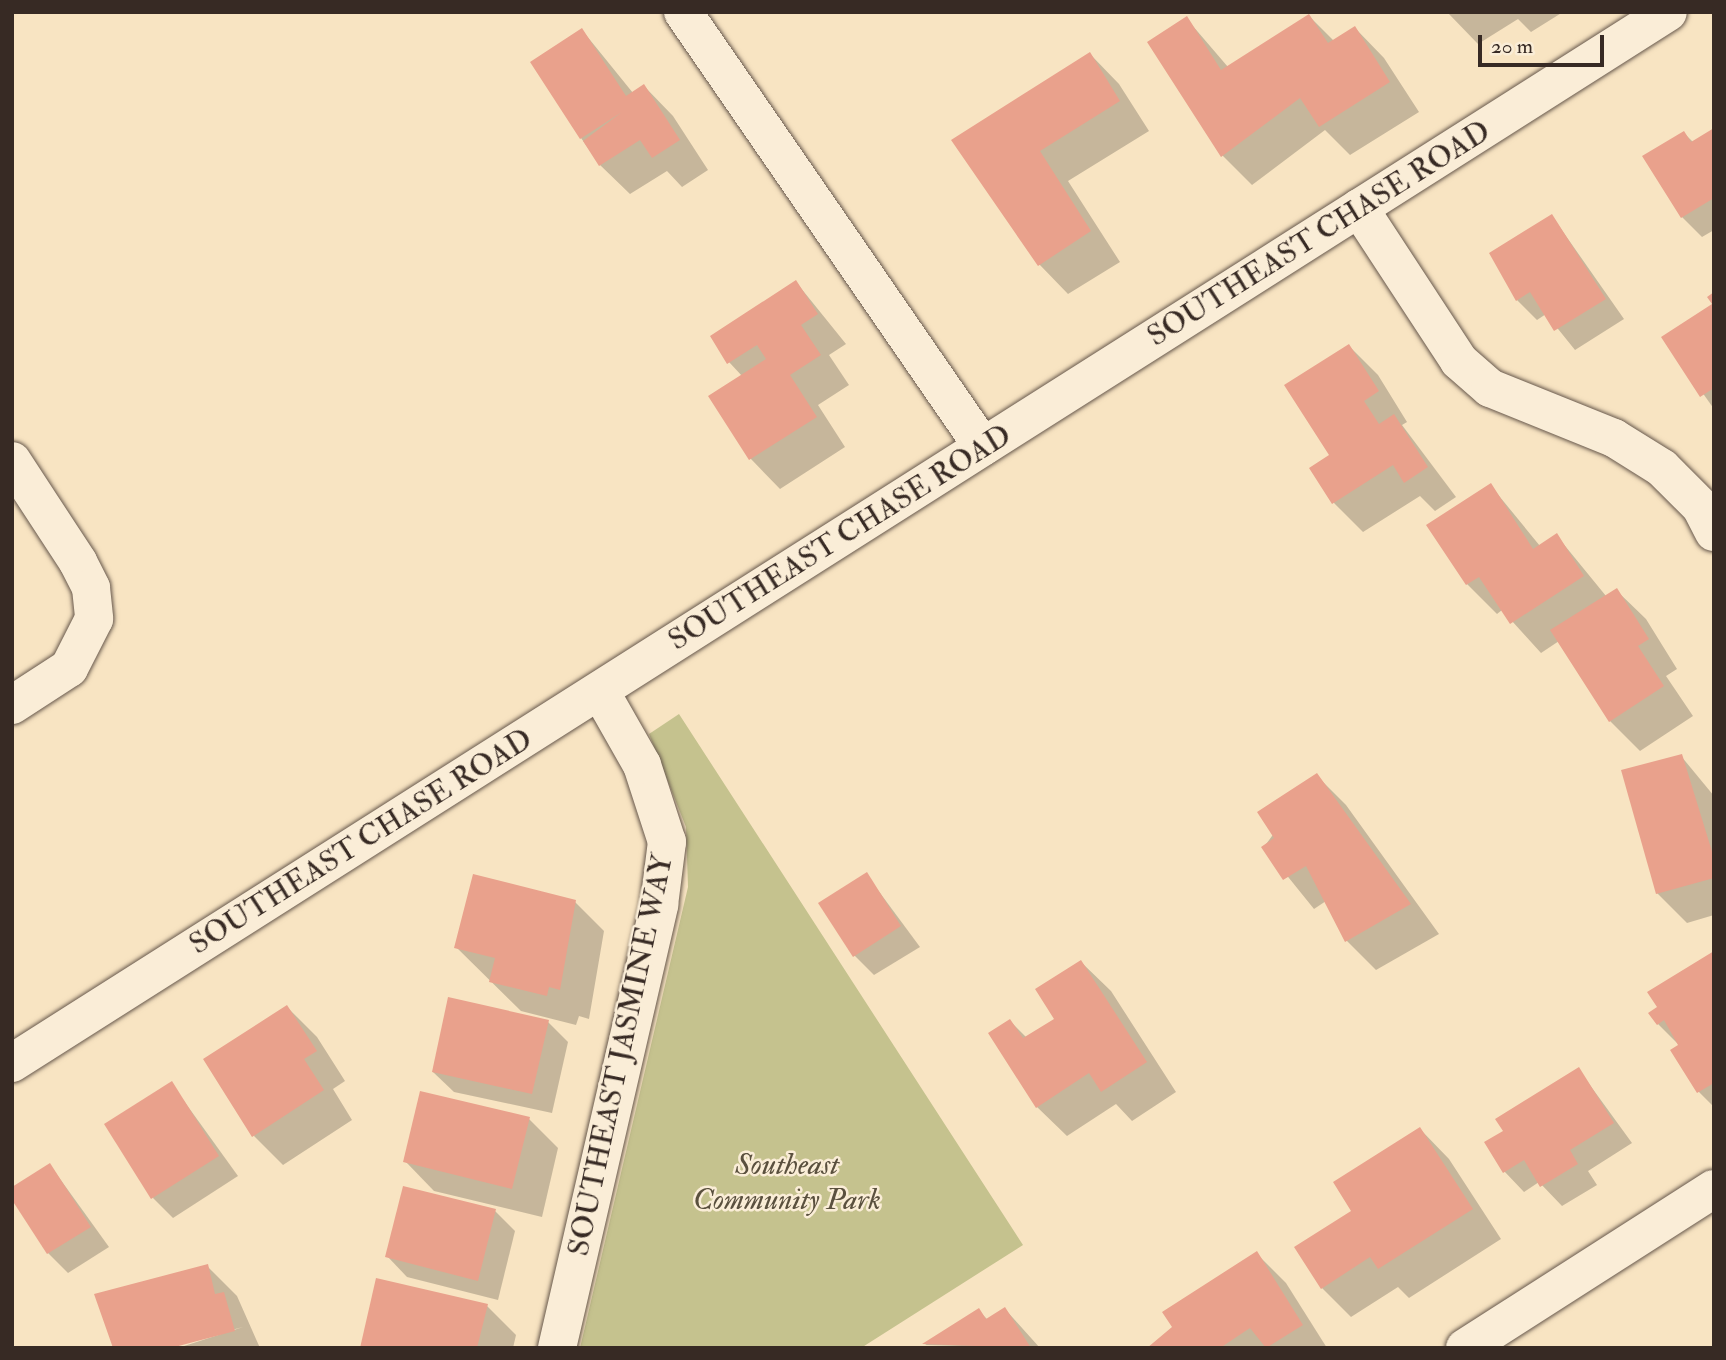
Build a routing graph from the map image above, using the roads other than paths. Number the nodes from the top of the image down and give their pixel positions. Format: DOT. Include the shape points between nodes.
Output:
graph roads {
  1 [pos="683,12"];
  2 [pos="1668,12"];
  3 [pos="1359,208"];
  4 [pos="983,447"];
  5 [pos="12,461"];
  6 [pos="1714,533"];
  7 [pos="600,691"];
  8 [pos="12,705"];
  9 [pos="12,1063"];
  10 [pos="1714,1189"];
  11 [pos="557,1348"];
  12 [pos="1465,1348"];
  1 -- 4 [label="street"];
  2 -- 3 [label="street, SOUTHEAST CHASE ROAD"];
  3 -- 4 [label="street, SOUTHEAST CHASE ROAD"];
  3 -- 6 [label="street" via="1459,361 1490,388 1614,438 1662,468 1701,507"];
  4 -- 7 [label="street, SOUTHEAST CHASE ROAD"];
  5 -- 8 [label="street" via="78,562 91,589 94,619 69,668"];
  7 -- 9 [label="street, SOUTHEAST CHASE ROAD"];
  7 -- 11 [label="street, SOUTHEAST JASMINE WAY" via="642,765 667,842 659,905"];
  10 -- 12 [label="street"];
}
